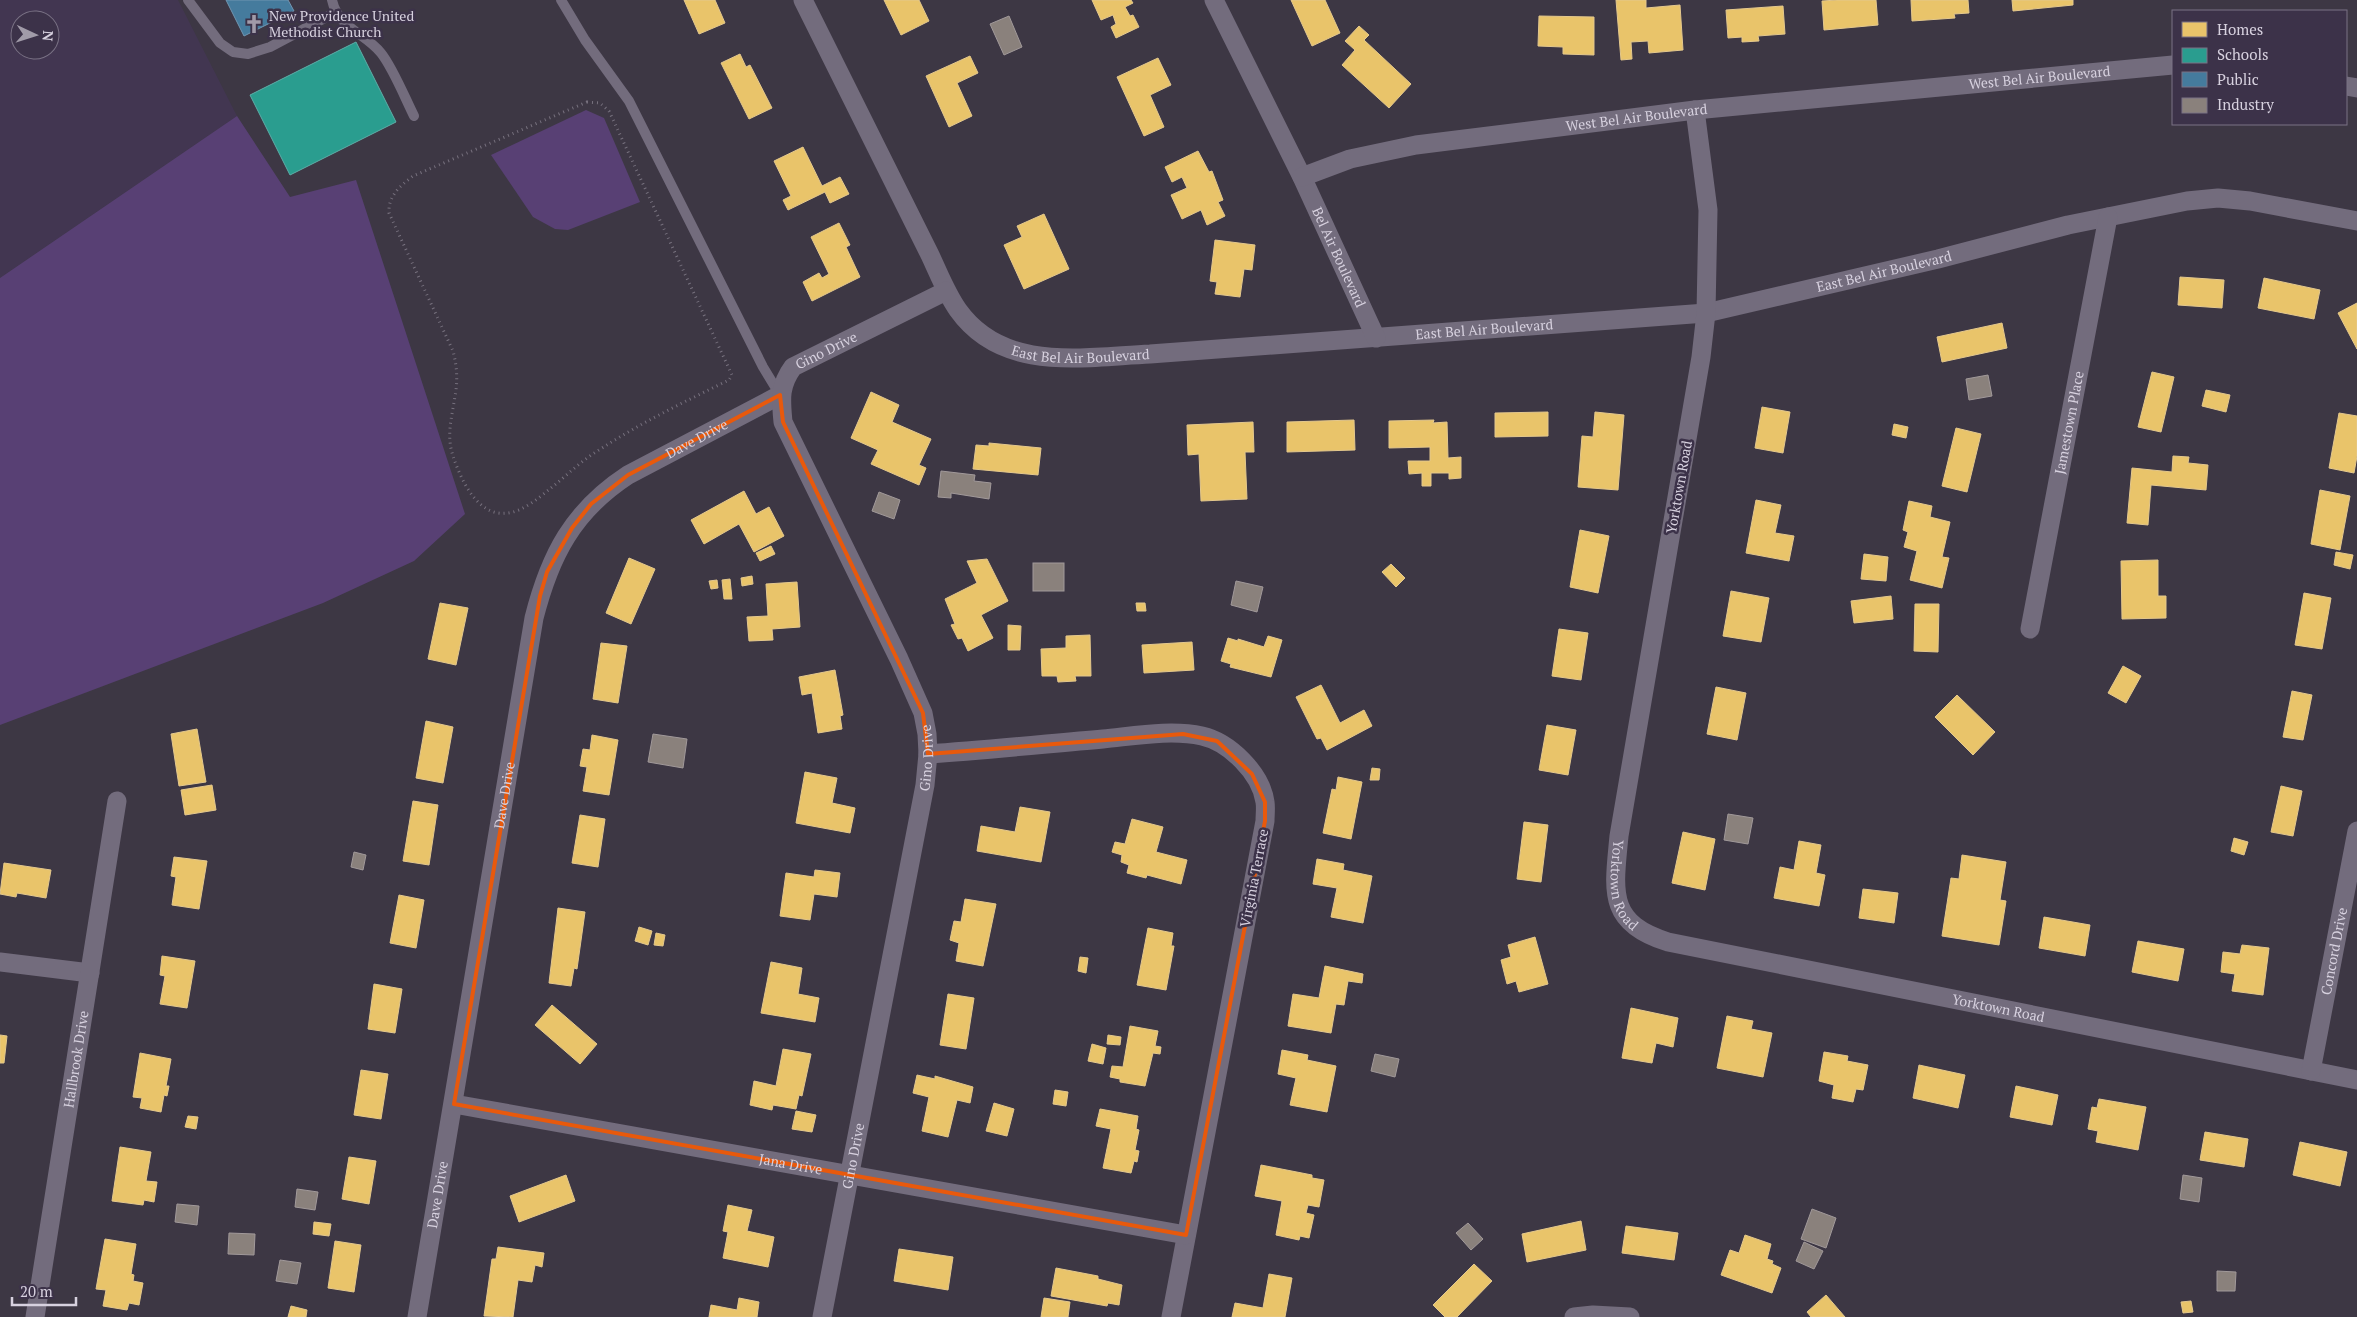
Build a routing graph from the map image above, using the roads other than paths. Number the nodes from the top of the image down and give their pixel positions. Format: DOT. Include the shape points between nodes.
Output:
graph roads {
  1 [pos="188,0"];
  2 [pos="332,0"];
  3 [pos="561,0"];
  4 [pos="803,0"];
  5 [pos="1214,0"];
  6 [pos="336,12"];
  7 [pos="2172,65"];
  8 [pos="1695,110"];
  9 [pos="414,116"];
  10 [pos="1302,177"];
  11 [pos="2108,217"];
  12 [pos="2357,221"];
  13 [pos="946,291"];
  14 [pos="1706,313"];
  15 [pos="1376,338"];
  16 [pos="780,395"];
  17 [pos="2030,629"];
  18 [pos="928,754"];
  19 [pos="116,801"];
  20 [pos="2357,831"];
  21 [pos="0,962"];
  22 [pos="90,973"];
  23 [pos="2311,1071"];
  24 [pos="2357,1080"];
  25 [pos="454,1104"];
  26 [pos="848,1174"];
  27 [pos="1186,1235"];
  28 [pos="35,1317"];
  29 [pos="417,1317"];
  30 [pos="822,1317"];
  31 [pos="1171,1317"];
  32 [pos="1574,1317"];
  33 [pos="1630,1317"];
  1 -- 6 [label="lane" via="220,43 233,52 248,54 270,47"];
  2 -- 6 [label="lane"];
  3 -- 16 [label="lane" via="585,40 630,101"];
  4 -- 13 [label="street, East Bel Air Boulevard"];
  5 -- 10 [label="street"];
  6 -- 9 [label="lane" via="340,20 382,53"];
  7 -- 8 [label="street, West Bel Air Boulevard"];
  8 -- 10 [label="street, West Bel Air Boulevard" via="1416,145 1350,159"];
  8 -- 14 [label="street, Yorktown Road" via="1708,210"];
  10 -- 15 [label="street, Bel Air Boulevard"];
  11 -- 12 [label="street, East Bel Air Boulevard" via="2187,200 2218,198"];
  11 -- 14 [label="street, East Bel Air Boulevard"];
  11 -- 17 [label="street, Jamestown Place"];
  13 -- 15 [label="street, East Bel Air Boulevard" via="958,311 993,343 1036,357 1150,354"];
  13 -- 16 [label="street, Gino Drive" via="800,363 784,379"];
  14 -- 15 [label="street, East Bel Air Boulevard"];
  14 -- 23 [label="street, Yorktown Road" via="1619,836 1616,897 1634,927 1668,942"];
  16 -- 18 [label="street, Gino Drive" via="783,422 923,713"];
  16 -- 25 [label="street, Dave Drive" via="607,489 572,528 547,572 534,618"];
  18 -- 26 [label="street, Gino Drive" via="925,785"];
  18 -- 27 [label="street, Virginia Terrace" via="1167,734 1201,736 1217,741 1231,751 1245,764 1260,787 1265,802 1264,821"];
  19 -- 22 [label="street, Hallbrook Drive"];
  20 -- 23 [label="street, Concord Drive"];
  21 -- 22 [label="street"];
  22 -- 28 [label="street, Hallbrook Drive"];
  23 -- 24 [label="street, Yorktown Road"];
  25 -- 26 [label="street, Jana Drive"];
  25 -- 29 [label="street, Dave Drive"];
  26 -- 27 [label="street, Jana Drive"];
  26 -- 30 [label="street, Gino Drive"];
  27 -- 31 [label="street, Virginia Terrace"];
  32 -- 33 [label="street"];
}
